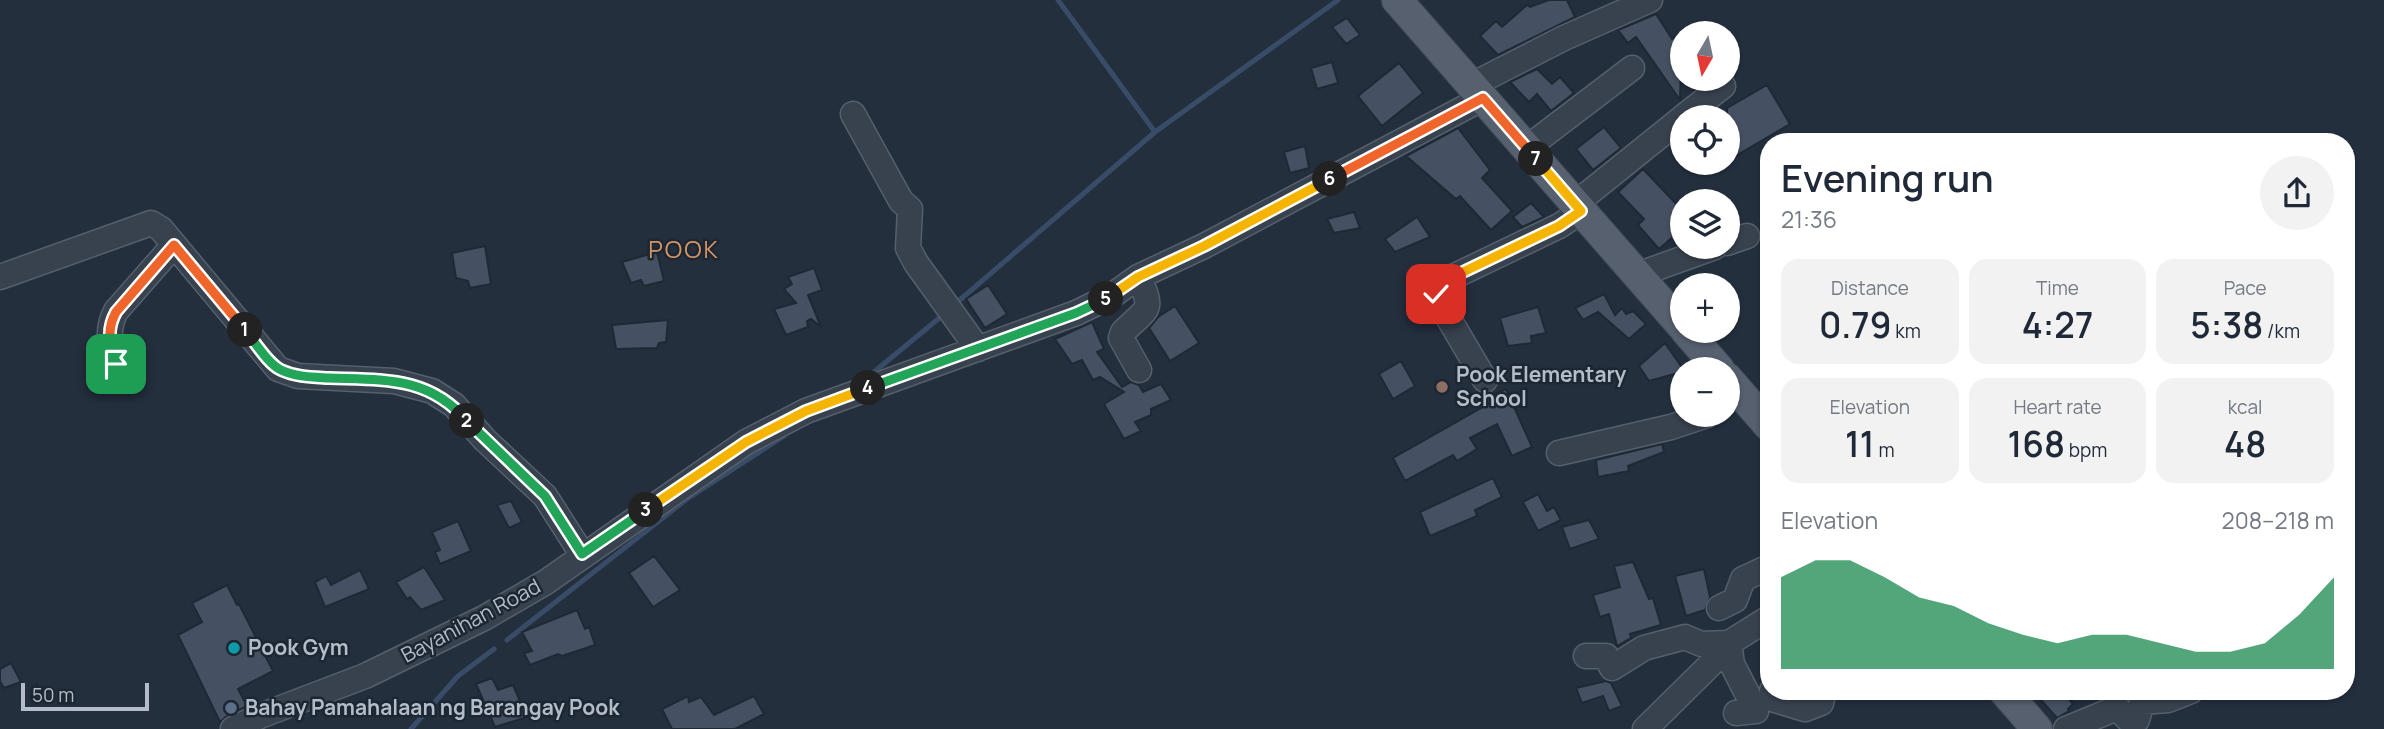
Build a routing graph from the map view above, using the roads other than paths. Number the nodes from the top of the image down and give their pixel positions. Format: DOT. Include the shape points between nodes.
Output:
graph roads {
  1 [pos="1397,0"];
  2 [pos="1650,0"];
  3 [pos="1632,68"];
  4 [pos="1717,91"];
  5 [pos="1477,92"];
  6 [pos="1699,105"];
  7 [pos="853,114"];
  8 [pos="1670,128"];
  9 [pos="1527,148"];
  10 [pos="1578,207"];
  11 [pos="174,245"];
  12 [pos="1682,259"];
  13 [pos="1637,275"];
  14 [pos="0,277"];
  15 [pos="1138,277"];
  16 [pos="1670,312"];
  17 [pos="1696,343"];
  18 [pos="978,349"];
  19 [pos="1709,357"];
  20 [pos="116,364"];
  21 [pos="1139,370"];
  22 [pos="1485,380"];
  23 [pos="1740,400"];
  24 [pos="1760,418"];
  25 [pos="1671,427"];
  26 [pos="1559,453"];
  27 [pos="582,554"];
  28 [pos="1760,571"];
  29 [pos="1718,608"];
  30 [pos="1760,623"];
  31 [pos="1725,643"];
  32 [pos="1586,656"];
  33 [pos="1775,700"];
  34 [pos="1822,700"];
  35 [pos="2012,700"];
  36 [pos="2168,700"];
  37 [pos="1736,713"];
  38 [pos="263,722"];
  39 [pos="233,729"];
  40 [pos="1645,729"];
  41 [pos="2038,729"];
  42 [pos="2066,729"];
  1 -- 5 [label="main road"];
  2 -- 5 [label="street, Bayanihan Road" via="1564,38"];
  3 -- 9 [label="street"];
  4 -- 6 [label="street"];
  5 -- 9 [label="main road"];
  5 -- 15 [label="street, Bayanihan Road" via="1204,246"];
  7 -- 18 [label="street" via="901,201 910,209 908,247 916,263"];
  8 -- 10 [label="street"];
  9 -- 10 [label="main road"];
  10 -- 13 [label="main road"];
  10 -- 22 [label="street" via="1559,226 1438,284 1439,302"];
  11 -- 14 [label="street" via="151,223"];
  11 -- 20 [label="street" via="110,323 109,341"];
  11 -- 27 [label="street" via="278,369 298,376 394,381 432,391 454,405 545,496"];
  12 -- 13 [label="street"];
  13 -- 16 [label="main road"];
  15 -- 18 [label="street, Bayanihan Road" via="1076,313"];
  15 -- 21 [label="street" via="1148,307 1121,338"];
  17 -- 19 [label="main road"];
  18 -- 27 [label="street, Bayanihan Road" via="806,411 758,436"];
  23 -- 24 [label="main road"];
  25 -- 26 [label="street"];
  27 -- 38 [label="street, Bayanihan Road" via="546,582 484,618"];
  28 -- 29 [label="street" via="1743,579 1735,600"];
  30 -- 31 [label="street"];
  31 -- 32 [label="street" via="1701,644 1685,637 1644,648 1612,668 1606,656"];
  31 -- 37 [label="street" via="1756,711"];
  31 -- 40 [label="street" via="1714,662"];
  33 -- 34 [label="street" via="1805,709"];
  35 -- 41 [label="main road"];
  36 -- 42 [label="street" via="2142,702 2137,720 2129,720 2117,708"];
  38 -- 39 [label="street, Bayanihan Road"];
}
